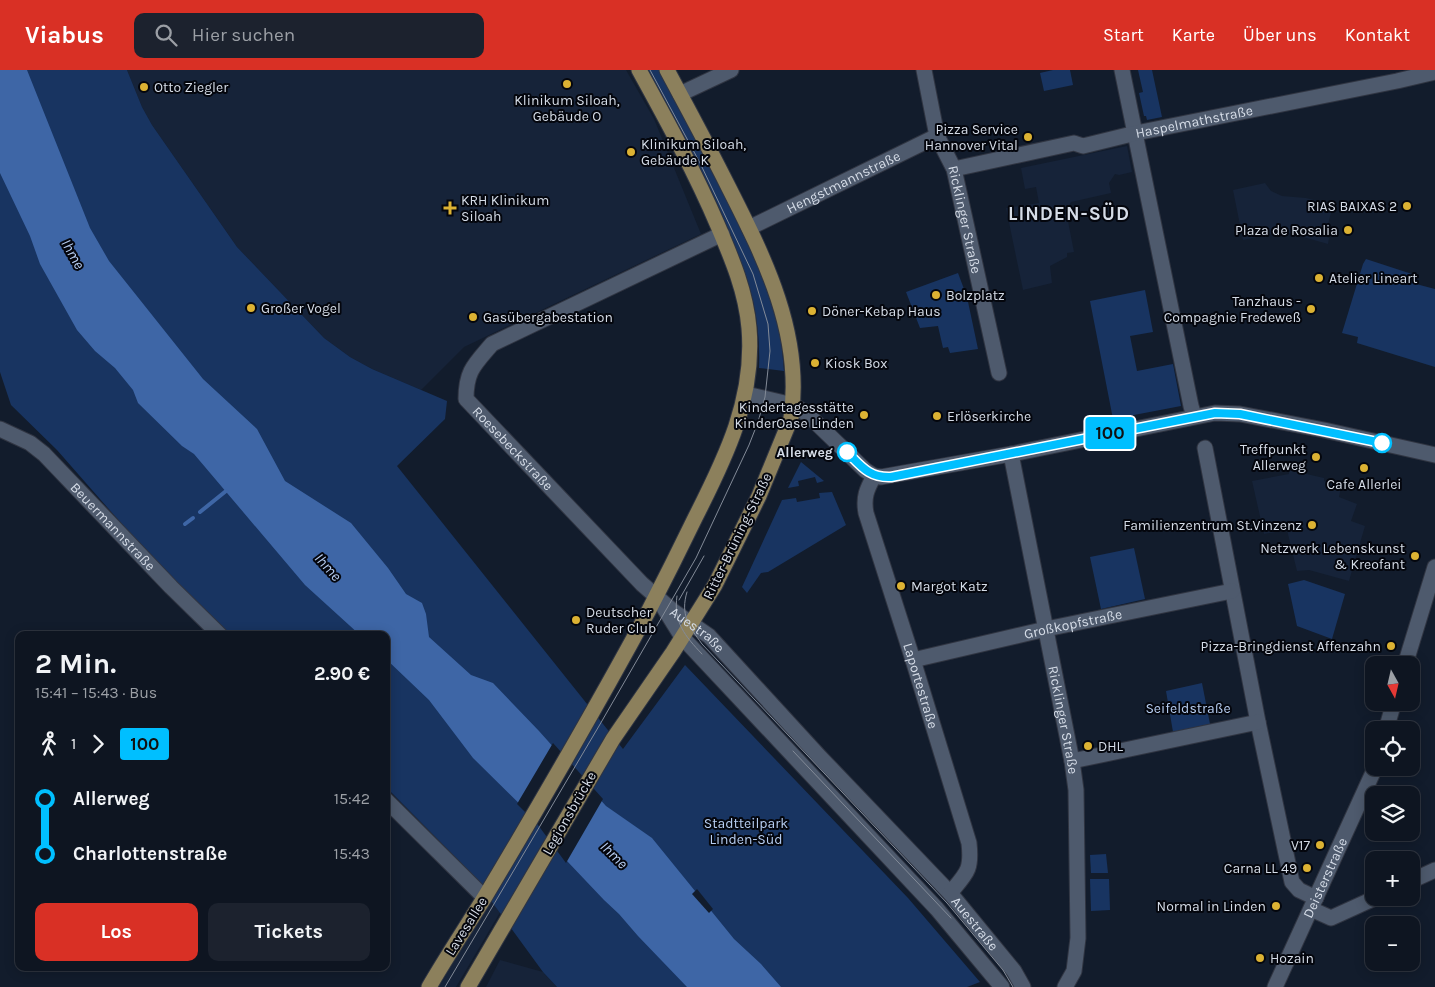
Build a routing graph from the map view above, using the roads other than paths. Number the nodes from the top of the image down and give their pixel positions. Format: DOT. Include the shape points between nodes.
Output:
graph roads {
  1 [pos="639,70"];
  2 [pos="667,70"];
  3 [pos="731,70"];
  4 [pos="924,70"];
  5 [pos="1122,70"];
  6 [pos="1435,72"];
  7 [pos="680,94"];
  8 [pos="1136,133"];
  9 [pos="937,136"];
  10 [pos="954,169"];
  11 [pos="749,228"];
  12 [pos="722,234"];
  13 [pos="999,373"];
  14 [pos="746,394"];
  15 [pos="793,405"];
  16 [pos="1194,416"];
  17 [pos="0,429"];
  18 [pos="1205,448"];
  19 [pos="1011,454"];
  20 [pos="1435,455"];
  21 [pos="874,476"];
  22 [pos="1435,567"];
  23 [pos="1232,590"];
  24 [pos="656,597"];
  25 [pos="691,624"];
  26 [pos="1046,629"];
  27 [pos="216,631"];
  28 [pos="682,637"];
  29 [pos="1409,656"];
  30 [pos="913,660"];
  31 [pos="1258,722"];
  32 [pos="1072,761"];
  33 [pos="1371,776"];
  34 [pos="390,804"];
  35 [pos="1435,870"];
  36 [pos="1420,877"];
  37 [pos="950,893"];
  38 [pos="484,897"];
  39 [pos="1365,903"];
  40 [pos="1314,904"];
  41 [pos="429,987"];
  42 [pos="468,987"];
  43 [pos="1002,987"];
  44 [pos="1023,987"];
  45 [pos="1065,987"];
  46 [pos="1275,987"];
  1 -- 12 [label="main road" via="683,151"];
  2 -- 7 [label="main road, Ritter-Brüning-Straße"];
  3 -- 7 [label="street"];
  4 -- 9 [label="street, Ricklinger Straße"];
  5 -- 8 [label="street"];
  6 -- 8 [label="street, Haspelmathstraße"];
  7 -- 11 [label="main road, Ritter-Brüning-Straße"];
  8 -- 10 [label="street, Haspelmathstraße"];
  8 -- 16 [label="street"];
  9 -- 10 [label="street, Ricklinger Straße"];
  9 -- 11 [label="street, Hengstmannstraße"];
  10 -- 13 [label="street, Ricklinger Straße"];
  11 -- 15 [label="main road, Ritter-Brüning-Straße" via="769,272 785,320"];
  12 -- 14 [label="main road" via="736,267 747,310 750,354"];
  12 -- 24 [label="street, Roesebeckstraße" via="492,344 472,367 466,384 466,399"];
  14 -- 15 [label="street"];
  14 -- 24 [label="main road" via="719,472"];
  15 -- 21 [label="street"];
  15 -- 25 [label="main road, Ritter-Brüning-Straße" via="785,436 759,496 715,585"];
  16 -- 19 [label="street"];
  16 -- 20 [label="street" via="1240,414"];
  17 -- 27 [label="street, Beuermannstraße" via="30,443 44,454"];
  18 -- 23 [label="street"];
  19 -- 21 [label="street" via="891,477"];
  19 -- 26 [label="street, Ricklinger Straße"];
  21 -- 30 [label="street, Laportestraße" via="865,494 866,513"];
  22 -- 29 [label="street"];
  23 -- 26 [label="street, Großkopfstraße"];
  23 -- 31 [label="street"];
  24 -- 25 [label="street, Auestraße"];
  24 -- 28 [label="street, Auestraße"];
  24 -- 38 [label="main road, Lavesallee"];
  25 -- 28 [label="main road, Ritter-Brüning-Straße"];
  25 -- 37 [label="street, Auestraße" via="708,636"];
  26 -- 30 [label="street, Großkopfstraße"];
  26 -- 32 [label="street, Ricklinger Straße"];
  28 -- 42 [label="main road, Legionsbrücke" via="613,739"];
  28 -- 43 [label="street, Auestraße" via="931,902"];
  30 -- 37 [label="street, Laportestraße" via="969,843 971,860 966,874"];
  31 -- 32 [label="street"];
  31 -- 40 [label="street" via="1292,882"];
  32 -- 45 [label="street, Ricklinger Straße" via="1076,790 1078,938 1074,971"];
  33 -- 40 [label="street, Deisterstraße"];
  34 -- 38 [label="street"];
  35 -- 36 [label="street"];
  37 -- 44 [label="street, Auestraße" via="1014,971"];
  38 -- 41 [label="main road, Lavesallee"];
  39 -- 40 [label="street" via="1331,918"];
  40 -- 46 [label="street, Deisterstraße"];
}
